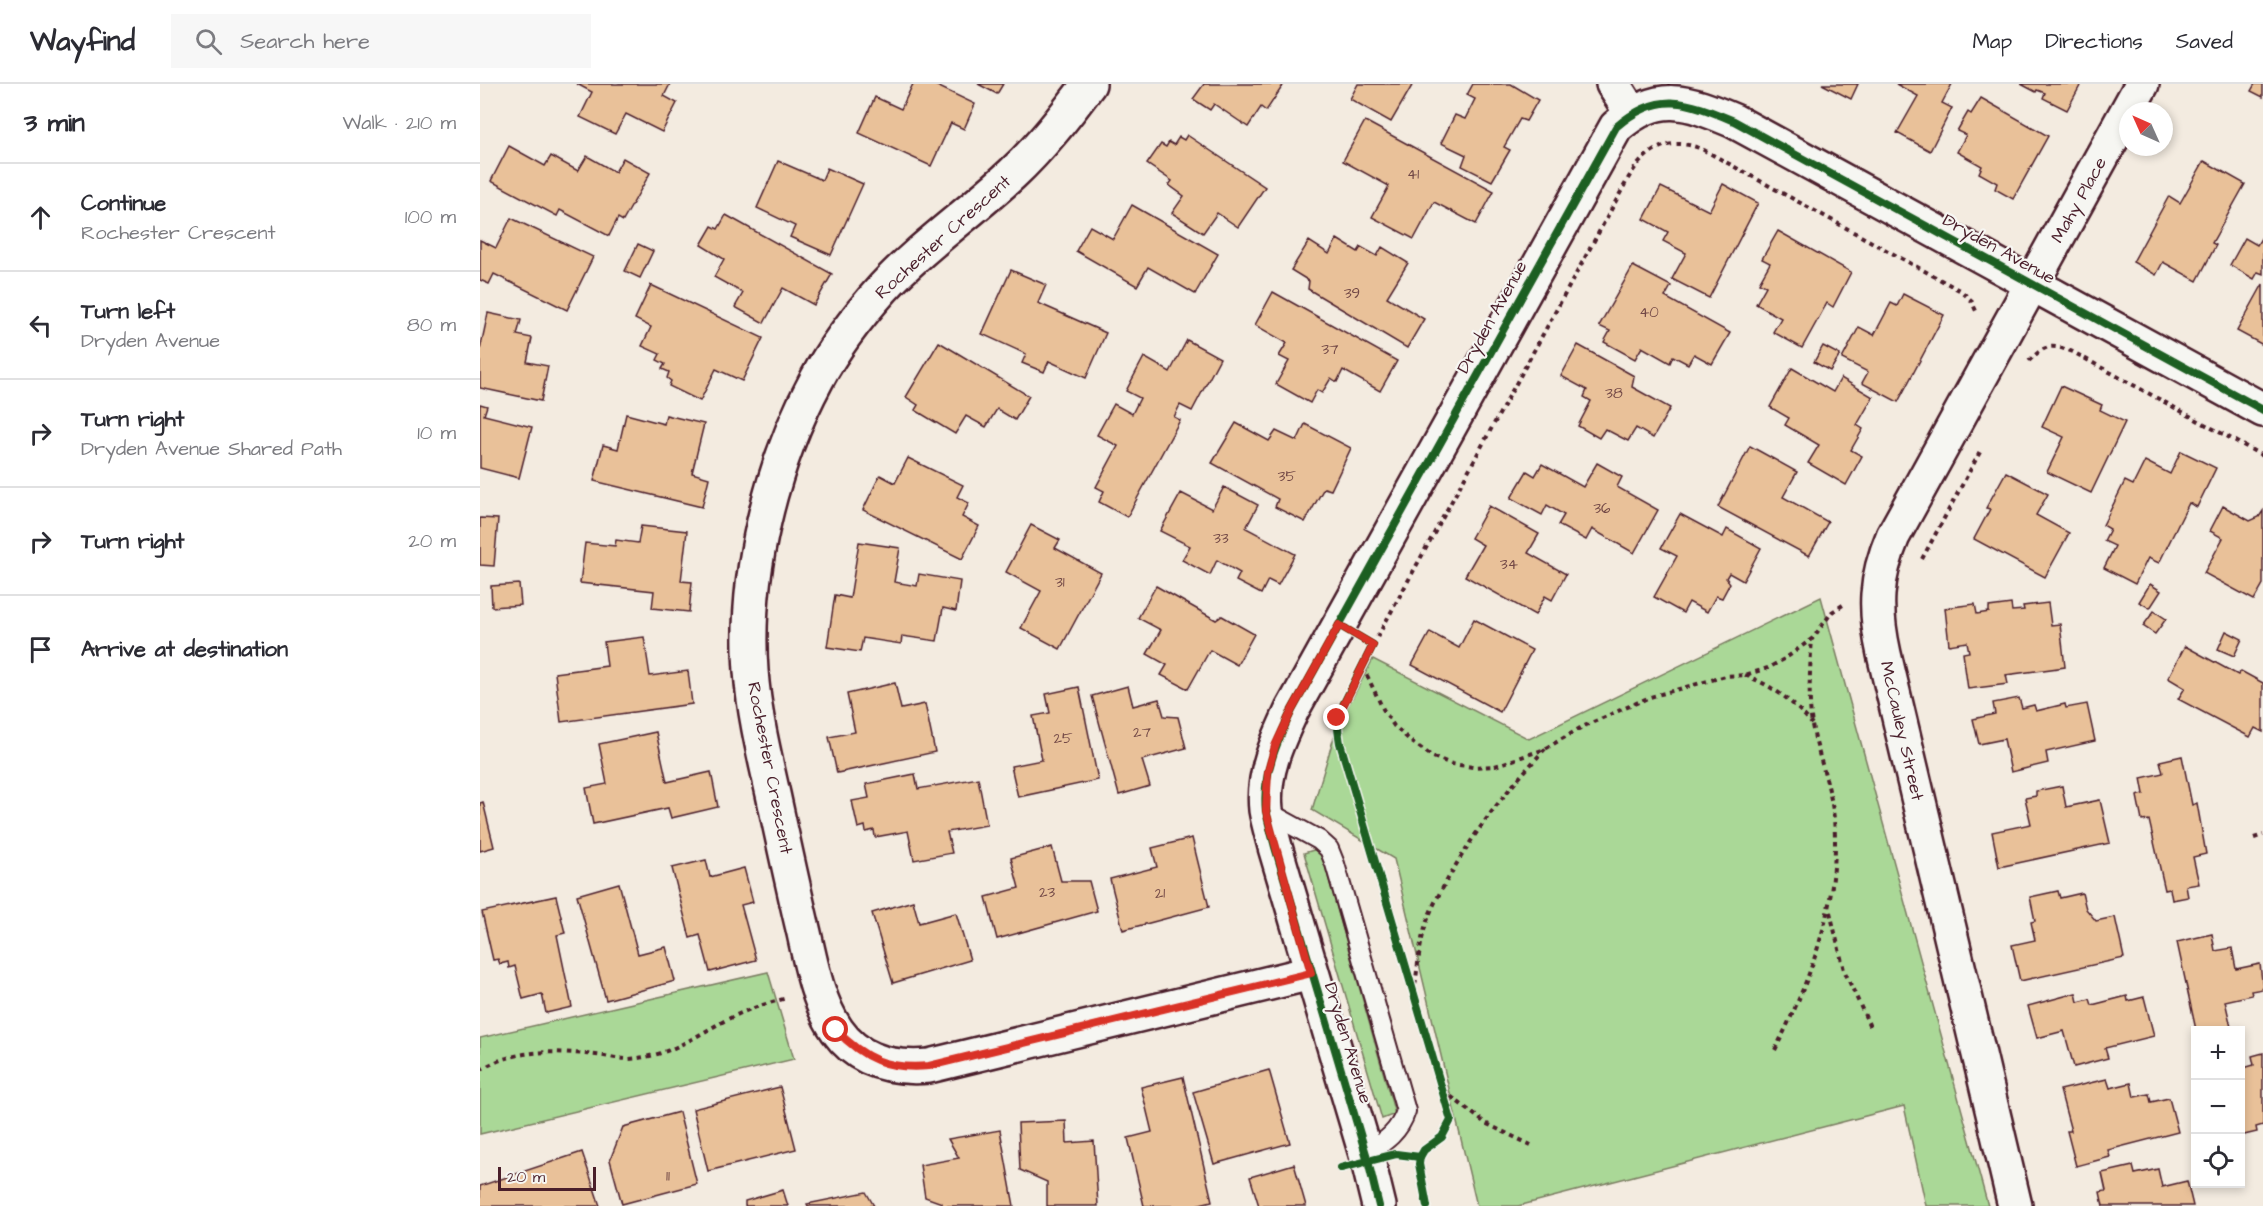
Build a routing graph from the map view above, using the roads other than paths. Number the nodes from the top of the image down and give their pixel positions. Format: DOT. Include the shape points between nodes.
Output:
graph roads {
  1 [pos="1089,84"];
  2 [pos="1613,84"];
  3 [pos="2142,84"];
  4 [pos="1632,114"];
  5 [pos="2032,284"];
  6 [pos="2263,410"];
  7 [pos="1266,811"];
  8 [pos="1311,973"];
  9 [pos="1366,1154"];
  10 [pos="1379,1206"];
  11 [pos="2015,1206"];
  1 -- 8 [label="street, Rochester Crescent" via="1056,128 1013,173 916,256 850,329 817,378 782,458 754,576 749,625 751,672 764,755 817,990 836,1030 851,1045 888,1065 909,1068"];
  2 -- 4 [label="street"];
  3 -- 5 [label="street, Mahy Place"];
  4 -- 5 [label="street, Dryden Avenue" via="1656,103 1676,103 1734,121"];
  4 -- 7 [label="street, Dryden Avenue" via="1605,143 1292,710 1268,771"];
  5 -- 6 [label="street, Dryden Avenue"];
  5 -- 11 [label="street, McCauley Street" via="1893,536 1876,595 1884,654"];
  7 -- 8 [label="street, Dryden Avenue"];
  7 -- 9 [label="lane" via="1324,844 1338,875 1406,1111 1392,1136"];
  8 -- 9 [label="street, Dryden Avenue"];
  9 -- 10 [label="street, Dryden Avenue"];
}
